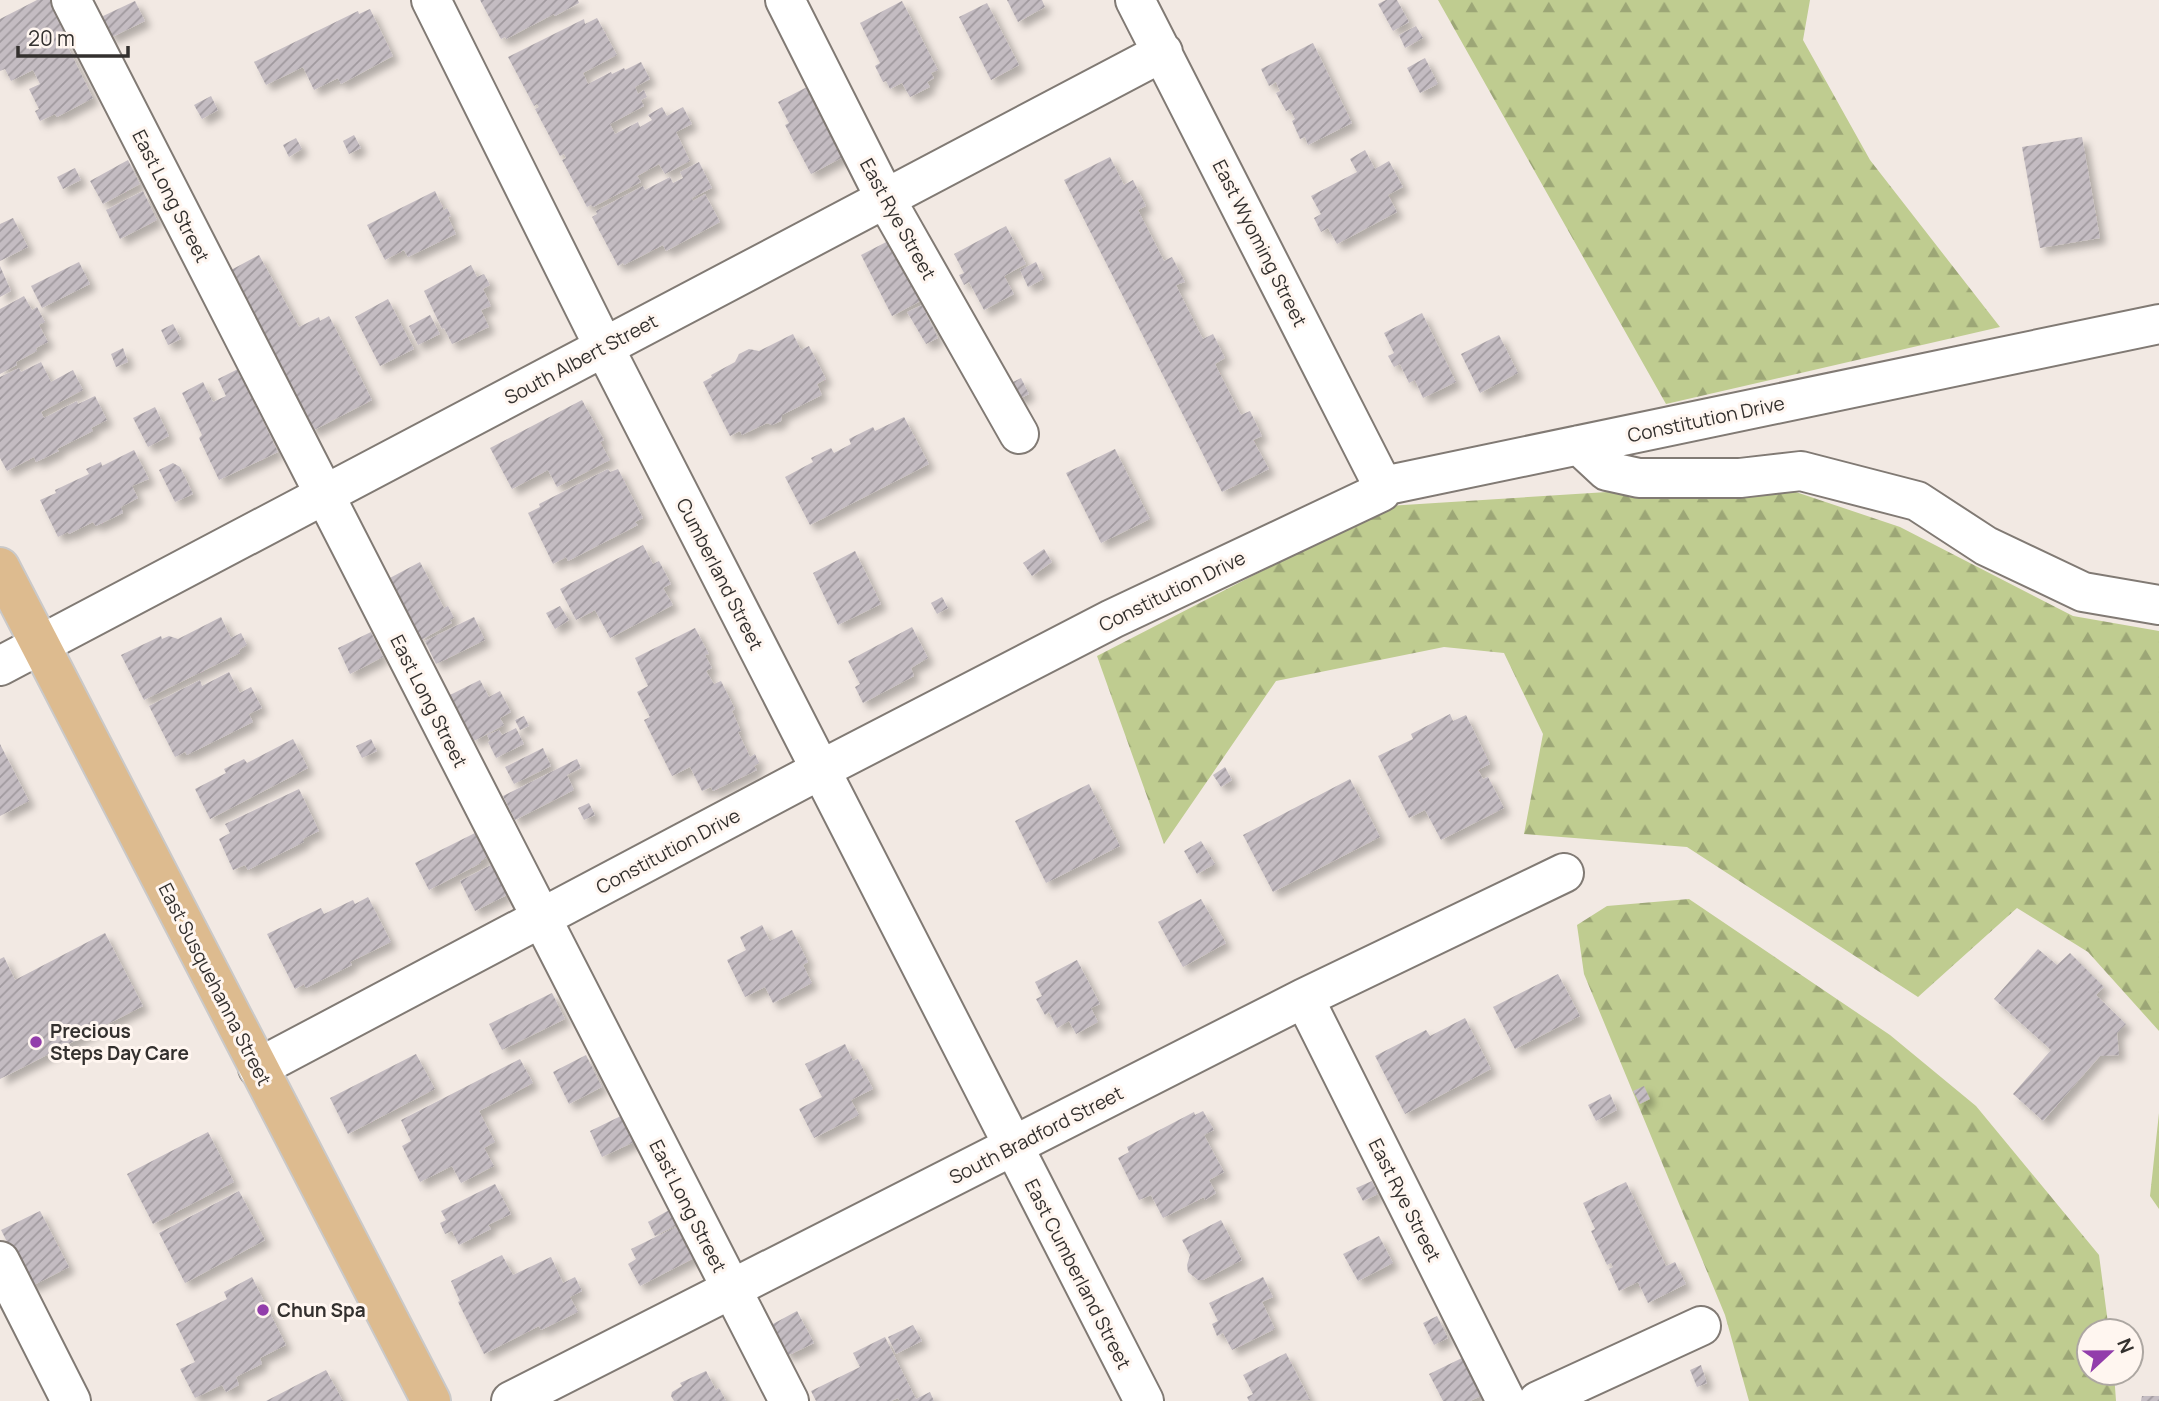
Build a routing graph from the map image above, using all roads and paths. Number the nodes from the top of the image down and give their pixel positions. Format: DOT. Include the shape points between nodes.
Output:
graph roads {
  1 [pos="71,0"];
  2 [pos="431,0"];
  3 [pos="785,0"];
  4 [pos="1135,0"];
  5 [pos="1163,52"];
  6 [pos="885,198"];
  7 [pos="2159,324"];
  8 [pos="604,347"];
  9 [pos="1019,434"];
  10 [pos="1579,445"];
  11 [pos="1383,486"];
  12 [pos="323,495"];
  13 [pos="0,567"];
  14 [pos="2159,605"];
  15 [pos="40,645"];
  16 [pos="0,666"];
  17 [pos="820,770"];
  18 [pos="1564,873"];
  19 [pos="540,919"];
  20 [pos="1304,998"];
  21 [pos="258,1068"];
  22 [pos="1013,1147"];
  23 [pos="0,1261"];
  24 [pos="731,1289"];
  25 [pos="1701,1326"];
  26 [pos="71,1401"];
  27 [pos="431,1401"];
  28 [pos="511,1401"];
  29 [pos="789,1401"];
  30 [pos="1144,1401"];
  31 [pos="1506,1401"];
  32 [pos="1538,1401"];
  1 -- 12 [label="street, East Long Street"];
  2 -- 8 [label="street, Cumberland Street"];
  3 -- 6 [label="street, East Rye Street"];
  4 -- 5 [label="street, East Wyoming Street"];
  5 -- 6 [label="street, South Albert Street"];
  5 -- 11 [label="street, East Wyoming Street"];
  6 -- 8 [label="street, South Albert Street"];
  6 -- 9 [label="street, East Rye Street"];
  7 -- 10 [label="street, Constitution Drive"];
  8 -- 12 [label="street, South Albert Street"];
  8 -- 17 [label="street, Cumberland Street"];
  10 -- 11 [label="street, Constitution Drive"];
  10 -- 14 [label="street" via="1606,471 1639,478 1740,478 1801,471 1917,501 1986,546 2083,592"];
  11 -- 17 [label="street, Constitution Drive" via="1381,492 1112,619"];
  12 -- 15 [label="street, South Albert Street"];
  12 -- 19 [label="street, East Long Street"];
  13 -- 15 [label="main road, East Susquehanna Street"];
  15 -- 16 [label="street, South Albert Street"];
  15 -- 21 [label="main road, East Susquehanna Street"];
  17 -- 19 [label="street, Constitution Drive"];
  17 -- 22 [label="street, Cumberland Street"];
  18 -- 20 [label="street, South Bradford Street"];
  19 -- 21 [label="street, Constitution Drive"];
  19 -- 24 [label="street, East Long Street"];
  20 -- 22 [label="street, South Bradford Street"];
  20 -- 31 [label="street, East Rye Street"];
  21 -- 27 [label="main road, East Susquehanna Street"];
  22 -- 24 [label="street, South Bradford Street"];
  22 -- 30 [label="street, East Cumberland Street"];
  23 -- 26 [label="street"];
  24 -- 28 [label="street, South Bradford Street"];
  24 -- 29 [label="street, East Long Street"];
  25 -- 32 [label="street"];
}
